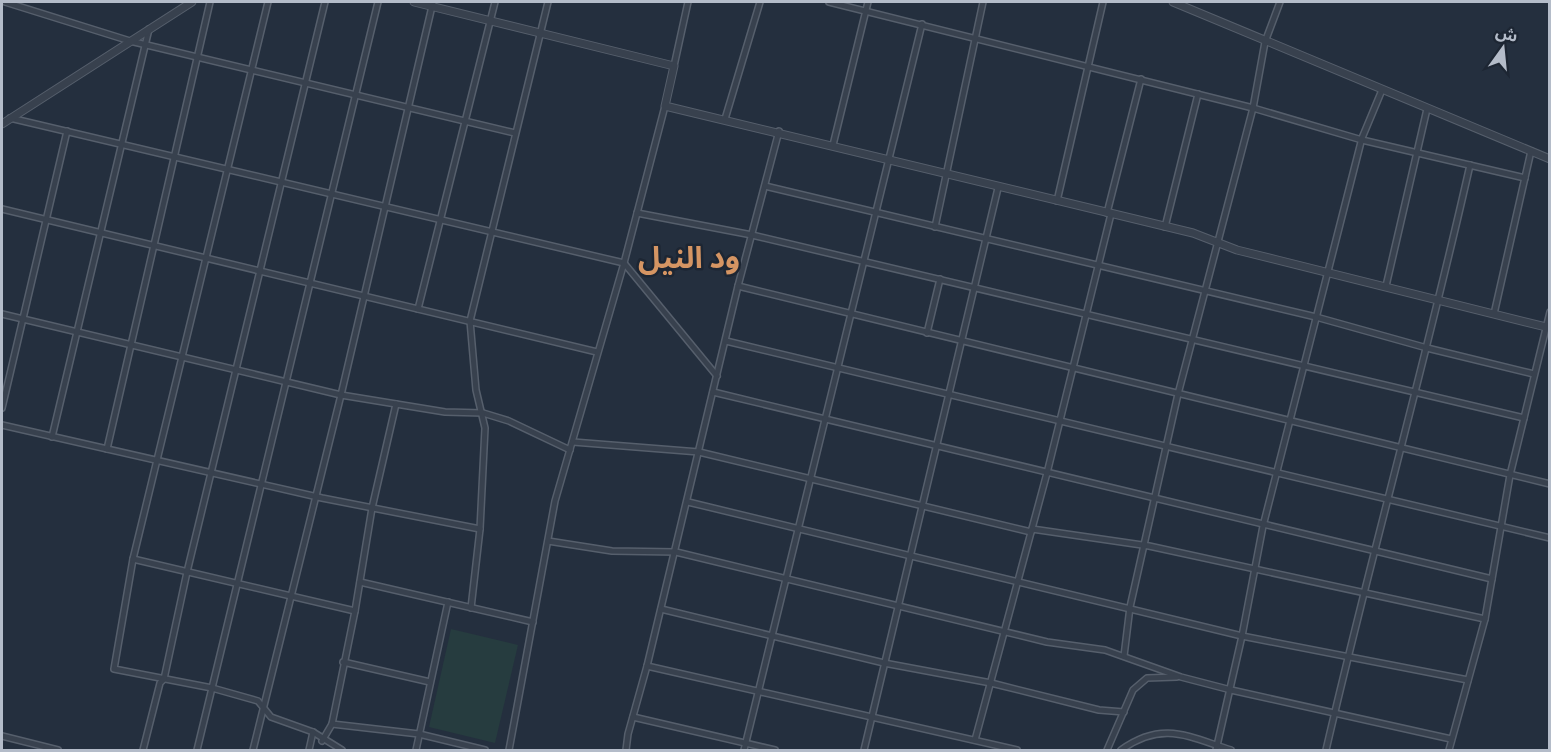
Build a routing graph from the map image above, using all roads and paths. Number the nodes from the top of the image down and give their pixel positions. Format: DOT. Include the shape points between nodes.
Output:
graph roads {
  1 [pos="5,2"];
  2 [pos="192,2"];
  3 [pos="210,2"];
  4 [pos="268,2"];
  5 [pos="325,2"];
  6 [pos="378,2"];
  7 [pos="414,2"];
  8 [pos="495,2"];
  9 [pos="548,2"];
  10 [pos="688,2"];
  11 [pos="760,2"];
  12 [pos="829,2"];
  13 [pos="868,2"];
  14 [pos="983,2"];
  15 [pos="1103,2"];
  16 [pos="1173,2"];
  17 [pos="1280,2"];
  18 [pos="433,4"];
  19 [pos="866,10"];
  20 [pos="490,21"];
  21 [pos="922,24"];
  22 [pos="150,29"];
  23 [pos="539,33"];
  24 [pos="975,37"];
  25 [pos="130,41"];
  26 [pos="1265,42"];
  27 [pos="146,45"];
  28 [pos="197,57"];
  29 [pos="674,66"];
  30 [pos="1089,66"];
  31 [pos="251,70"];
  32 [pos="1141,79"];
  33 [pos="305,83"];
  34 [pos="1382,90"];
  35 [pos="1198,94"];
  36 [pos="355,95"];
  37 [pos="665,105"];
  38 [pos="409,108"];
  39 [pos="1253,108"];
  40 [pos="1427,109"];
  41 [pos="10,118"];
  42 [pos="725,119"];
  43 [pos="465,121"];
  44 [pos="2,124"];
  45 [pos="67,131"];
  46 [pos="779,131"];
  47 [pos="515,133"];
  48 [pos="1362,140"];
  49 [pos="122,144"];
  50 [pos="833,144"];
  51 [pos="1531,151"];
  52 [pos="1417,153"];
  53 [pos="174,156"];
  54 [pos="888,158"];
  55 [pos="1550,159"];
  56 [pos="1470,165"];
  57 [pos="227,169"];
  58 [pos="946,174"];
  59 [pos="1525,178"];
  60 [pos="281,182"];
  61 [pos="765,186"];
  62 [pos="998,188"];
  63 [pos="331,194"];
  64 [pos="1057,201"];
  65 [pos="385,207"];
  66 [pos="2,209"];
  67 [pos="637,213"];
  68 [pos="874,213"];
  69 [pos="1109,213"];
  70 [pos="46,219"];
  71 [pos="440,220"];
  72 [pos="935,227"];
  73 [pos="1165,227"];
  74 [pos="101,232"];
  75 [pos="491,232"];
  76 [pos="752,235"];
  77 [pos="985,239"];
  78 [pos="1217,244"];
  79 [pos="154,245"];
  80 [pos="206,258"];
  81 [pos="862,261"];
  82 [pos="624,263"];
  83 [pos="1098,267"];
  84 [pos="260,271"];
  85 [pos="1327,272"];
  86 [pos="940,279"];
  87 [pos="310,283"];
  88 [pos="738,286"];
  89 [pos="1386,286"];
  90 [pos="974,287"];
  91 [pos="1204,291"];
  92 [pos="364,296"];
  93 [pos="1440,299"];
  94 [pos="418,309"];
  95 [pos="1550,312"];
  96 [pos="2,314"];
  97 [pos="849,314"];
  98 [pos="1086,314"];
  99 [pos="1494,314"];
  100 [pos="1316,317"];
  101 [pos="22,319"];
  102 [pos="470,321"];
  103 [pos="1547,328"];
  104 [pos="77,332"];
  105 [pos="927,333"];
  106 [pos="1192,338"];
  107 [pos="726,340"];
  108 [pos="961,341"];
  109 [pos="131,345"];
  110 [pos="1426,348"];
  111 [pos="597,352"];
  112 [pos="182,357"];
  113 [pos="1305,365"];
  114 [pos="836,367"];
  115 [pos="1073,368"];
  116 [pos="236,370"];
  117 [pos="1534,374"];
  118 [pos="717,376"];
  119 [pos="286,382"];
  120 [pos="1415,390"];
  121 [pos="713,392"];
  122 [pos="948,394"];
  123 [pos="1178,394"];
  124 [pos="341,395"];
  125 [pos="396,404"];
  126 [pos="2,408"];
  127 [pos="483,413"];
  128 [pos="1524,418"];
  129 [pos="824,419"];
  130 [pos="1060,420"];
  131 [pos="1292,422"];
  132 [pos="2,425"];
  133 [pos="52,437"];
  134 [pos="573,442"];
  135 [pos="936,446"];
  136 [pos="1166,446"];
  137 [pos="1400,448"];
  138 [pos="107,449"];
  139 [pos="570,450"];
  140 [pos="699,452"];
  141 [pos="157,461"];
  142 [pos="1047,472"];
  143 [pos="1278,472"];
  144 [pos="211,473"];
  145 [pos="1510,475"];
  146 [pos="809,478"];
  147 [pos="261,484"];
  148 [pos="1550,484"];
  149 [pos="316,497"];
  150 [pos="1154,498"];
  151 [pos="1388,498"];
  152 [pos="688,502"];
  153 [pos="922,506"];
  154 [pos="372,508"];
  155 [pos="1263,525"];
  156 [pos="1501,526"];
  157 [pos="797,528"];
  158 [pos="480,529"];
  159 [pos="1031,530"];
  160 [pos="1550,538"];
  161 [pos="548,541"];
  162 [pos="1144,545"];
  163 [pos="1375,551"];
  164 [pos="676,552"];
  165 [pos="910,555"];
  166 [pos="133,559"];
  167 [pos="1256,569"];
  168 [pos="187,572"];
  169 [pos="785,578"];
  170 [pos="1492,579"];
  171 [pos="1018,580"];
  172 [pos="360,582"];
  173 [pos="237,584"];
  174 [pos="1365,593"];
  175 [pos="291,596"];
  176 [pos="448,603"];
  177 [pos="898,605"];
  178 [pos="1130,607"];
  179 [pos="471,608"];
  180 [pos="661,609"];
  181 [pos="355,612"];
  182 [pos="1485,619"];
  183 [pos="533,622"];
  184 [pos="1004,631"];
  185 [pos="770,636"];
  186 [pos="1242,636"];
  187 [pos="1124,656"];
  188 [pos="1350,658"];
  189 [pos="343,662"];
  190 [pos="884,663"];
  191 [pos="647,666"];
  192 [pos="1181,677"];
  193 [pos="164,680"];
  194 [pos="1468,680"];
  195 [pos="430,682"];
  196 [pos="991,683"];
  197 [pos="212,688"];
  198 [pos="1231,690"];
  199 [pos="756,691"];
  200 [pos="263,704"];
  201 [pos="1124,712"];
  202 [pos="1335,712"];
  203 [pos="633,717"];
  204 [pos="872,717"];
  205 [pos="332,724"];
  206 [pos="313,732"];
  207 [pos="419,734"];
  208 [pos="2,736"];
  209 [pos="1452,739"];
  210 [pos="975,740"];
  211 [pos="322,741"];
  212 [pos="985,743"];
  213 [pos="744,748"];
  214 [pos="1217,748"];
  215 [pos="58,750"];
  216 [pos="143,750"];
  217 [pos="196,750"];
  218 [pos="253,750"];
  219 [pos="309,750"];
  220 [pos="342,750"];
  221 [pos="416,750"];
  222 [pos="485,750"];
  223 [pos="509,750"];
  224 [pos="626,750"];
  225 [pos="775,750"];
  226 [pos="864,750"];
  227 [pos="983,750"];
  228 [pos="1017,750"];
  229 [pos="1107,750"];
  230 [pos="1121,750"];
  231 [pos="1231,750"];
  232 [pos="1326,750"];
  233 [pos="1449,750"];
  1 -- 25 [label="street"];
  2 -- 22 [label="street"];
  3 -- 28 [label="street"];
  4 -- 31 [label="street"];
  5 -- 33 [label="street"];
  6 -- 36 [label="street"];
  7 -- 18 [label="street"];
  8 -- 20 [label="street"];
  9 -- 23 [label="street"];
  10 -- 29 [label="street"];
  11 -- 42 [label="street"];
  12 -- 19 [label="street"];
  13 -- 19 [label="street"];
  14 -- 24 [label="street"];
  15 -- 30 [label="street"];
  16 -- 26 [label="street"];
  17 -- 26 [label="street"];
  18 -- 20 [label="street"];
  18 -- 38 [label="street"];
  19 -- 21 [label="street"];
  19 -- 50 [label="street"];
  20 -- 23 [label="street"];
  20 -- 43 [label="street"];
  21 -- 24 [label="street"];
  21 -- 54 [label="street"];
  22 -- 25 [label="street"];
  22 -- 27 [label="street"];
  23 -- 29 [label="street"];
  23 -- 47 [label="street"];
  24 -- 30 [label="street"];
  24 -- 58 [label="street"];
  25 -- 27 [label="street"];
  25 -- 41 [label="street"];
  26 -- 34 [label="street"];
  26 -- 39 [label="street"];
  27 -- 28 [label="street"];
  27 -- 49 [label="street"];
  28 -- 31 [label="street"];
  28 -- 53 [label="street"];
  29 -- 37 [label="street"];
  30 -- 32 [label="street"];
  30 -- 64 [label="street"];
  31 -- 33 [label="street"];
  31 -- 57 [label="street"];
  32 -- 35 [label="street"];
  32 -- 69 [label="street"];
  33 -- 36 [label="street"];
  33 -- 60 [label="street"];
  34 -- 40 [label="street"];
  34 -- 48 [label="street"];
  35 -- 39 [label="street"];
  35 -- 73 [label="street"];
  36 -- 38 [label="street"];
  36 -- 63 [label="street"];
  37 -- 42 [label="street"];
  37 -- 67 [label="street"];
  38 -- 43 [label="street"];
  38 -- 65 [label="street"];
  39 -- 48 [label="street"];
  39 -- 78 [label="street"];
  40 -- 51 [label="street"];
  40 -- 52 [label="street"];
  41 -- 44 [label="street"];
  41 -- 45 [label="street"];
  42 -- 46 [label="street"];
  43 -- 47 [label="street"];
  43 -- 71 [label="street"];
  45 -- 49 [label="street"];
  45 -- 70 [label="street"];
  46 -- 50 [label="street"];
  46 -- 61 [label="street"];
  47 -- 75 [label="street"];
  48 -- 52 [label="street"];
  48 -- 85 [label="street"];
  49 -- 53 [label="street"];
  49 -- 74 [label="street"];
  50 -- 54 [label="street"];
  51 -- 55 [label="street"];
  51 -- 59 [label="street"];
  52 -- 56 [label="street"];
  52 -- 89 [label="street"];
  53 -- 57 [label="street"];
  53 -- 79 [label="street"];
  54 -- 58 [label="street"];
  54 -- 68 [label="street"];
  56 -- 59 [label="street"];
  56 -- 93 [label="street"];
  57 -- 60 [label="street"];
  57 -- 80 [label="street"];
  58 -- 62 [label="street"];
  58 -- 72 [label="street"];
  59 -- 99 [label="street"];
  60 -- 63 [label="street"];
  60 -- 84 [label="street"];
  61 -- 68 [label="street"];
  61 -- 76 [label="street"];
  62 -- 64 [label="street"];
  62 -- 77 [label="street"];
  63 -- 65 [label="street"];
  63 -- 87 [label="street"];
  64 -- 69 [label="street"];
  65 -- 71 [label="street"];
  65 -- 92 [label="street"];
  66 -- 70 [label="street"];
  67 -- 76 [label="street"];
  67 -- 82 [label="street"];
  68 -- 72 [label="street"];
  68 -- 81 [label="street"];
  69 -- 73 [label="street"];
  69 -- 83 [label="street"];
  70 -- 74 [label="street"];
  70 -- 101 [label="street"];
  71 -- 75 [label="street"];
  71 -- 94 [label="street"];
  72 -- 77 [label="street"];
  73 -- 78 [label="street"];
  74 -- 79 [label="street"];
  74 -- 104 [label="street"];
  75 -- 82 [label="street"];
  75 -- 102 [label="street"];
  76 -- 81 [label="street"];
  76 -- 88 [label="street"];
  77 -- 83 [label="street"];
  77 -- 90 [label="street"];
  78 -- 85 [label="street"];
  78 -- 91 [label="street"];
  79 -- 80 [label="street"];
  79 -- 109 [label="street"];
  80 -- 84 [label="street"];
  80 -- 112 [label="street"];
  81 -- 86 [label="street"];
  81 -- 97 [label="street"];
  82 -- 111 [label="street"];
  82 -- 118 [label="street"];
  83 -- 91 [label="street"];
  83 -- 98 [label="street"];
  84 -- 87 [label="street"];
  84 -- 116 [label="street"];
  85 -- 89 [label="street"];
  85 -- 100 [label="street"];
  86 -- 90 [label="street"];
  86 -- 105 [label="street"];
  87 -- 92 [label="street"];
  87 -- 119 [label="street"];
  88 -- 97 [label="street"];
  88 -- 107 [label="street"];
  89 -- 93 [label="street"];
  90 -- 98 [label="street"];
  90 -- 108 [label="street"];
  91 -- 100 [label="street"];
  91 -- 106 [label="street"];
  92 -- 94 [label="street"];
  92 -- 124 [label="street"];
  93 -- 99 [label="street"];
  93 -- 110 [label="street"];
  94 -- 102 [label="street"];
  95 -- 103 [label="street"];
  96 -- 101 [label="street"];
  97 -- 105 [label="street"];
  97 -- 114 [label="street"];
  98 -- 106 [label="street"];
  98 -- 115 [label="street"];
  99 -- 103 [label="street"];
  100 -- 110 [label="street"];
  100 -- 113 [label="street"];
  101 -- 104 [label="street"];
  101 -- 126 [label="street"];
  102 -- 111 [label="street"];
  102 -- 127 [label="street" via="476,390"];
  103 -- 117 [label="street"];
  104 -- 109 [label="street"];
  104 -- 133 [label="street"];
  105 -- 108 [label="street"];
  106 -- 113 [label="street"];
  106 -- 123 [label="street"];
  107 -- 114 [label="street"];
  107 -- 118 [label="street"];
  108 -- 115 [label="street"];
  108 -- 122 [label="street"];
  109 -- 112 [label="street"];
  109 -- 138 [label="street"];
  110 -- 117 [label="street"];
  110 -- 120 [label="street"];
  111 -- 134 [label="street"];
  112 -- 116 [label="street"];
  112 -- 141 [label="street"];
  113 -- 120 [label="street"];
  113 -- 131 [label="street"];
  114 -- 122 [label="street"];
  114 -- 129 [label="street"];
  115 -- 123 [label="street"];
  115 -- 130 [label="street"];
  116 -- 119 [label="street"];
  116 -- 144 [label="street"];
  117 -- 128 [label="street"];
  118 -- 121 [label="street"];
  119 -- 124 [label="street"];
  119 -- 147 [label="street"];
  120 -- 128 [label="street"];
  120 -- 137 [label="street"];
  121 -- 129 [label="street"];
  121 -- 140 [label="street"];
  122 -- 130 [label="street"];
  122 -- 135 [label="street"];
  123 -- 131 [label="street"];
  123 -- 136 [label="street"];
  124 -- 125 [label="street"];
  124 -- 149 [label="street"];
  125 -- 127 [label="street"];
  125 -- 154 [label="street"];
  127 -- 139 [label="street"];
  127 -- 158 [label="street"];
  128 -- 145 [label="street"];
  129 -- 135 [label="street"];
  129 -- 146 [label="street"];
  130 -- 136 [label="street"];
  130 -- 142 [label="street"];
  131 -- 137 [label="street"];
  131 -- 143 [label="street"];
  132 -- 133 [label="street"];
  133 -- 138 [label="street"];
  134 -- 139 [label="street"];
  134 -- 140 [label="street"];
  135 -- 142 [label="street"];
  135 -- 153 [label="street"];
  136 -- 143 [label="street"];
  136 -- 150 [label="street"];
  137 -- 145 [label="street"];
  137 -- 151 [label="street"];
  138 -- 141 [label="street"];
  139 -- 161 [label="street"];
  140 -- 146 [label="street"];
  140 -- 152 [label="street"];
  141 -- 144 [label="street"];
  141 -- 166 [label="street"];
  142 -- 150 [label="street"];
  142 -- 159 [label="street"];
  143 -- 151 [label="street"];
  143 -- 155 [label="street"];
  144 -- 147 [label="street"];
  144 -- 168 [label="street"];
  145 -- 148 [label="street"];
  145 -- 156 [label="street"];
  146 -- 153 [label="street"];
  146 -- 157 [label="street"];
  147 -- 149 [label="street"];
  147 -- 173 [label="street"];
  149 -- 154 [label="street"];
  149 -- 175 [label="street"];
  150 -- 155 [label="street"];
  150 -- 162 [label="street"];
  151 -- 156 [label="street"];
  151 -- 163 [label="street"];
  152 -- 157 [label="street"];
  152 -- 164 [label="street"];
  153 -- 159 [label="street"];
  153 -- 165 [label="street"];
  154 -- 158 [label="street"];
  154 -- 172 [label="street"];
  155 -- 163 [label="street"];
  155 -- 167 [label="street"];
  156 -- 160 [label="street"];
  156 -- 170 [label="street"];
  157 -- 165 [label="street"];
  157 -- 169 [label="street"];
  158 -- 179 [label="street"];
  159 -- 162 [label="street"];
  159 -- 171 [label="street"];
  161 -- 164 [label="street" via="612,551"];
  161 -- 183 [label="street"];
  162 -- 167 [label="street"];
  162 -- 178 [label="street"];
  163 -- 170 [label="street"];
  163 -- 174 [label="street"];
  164 -- 169 [label="street"];
  164 -- 180 [label="street"];
  165 -- 171 [label="street"];
  165 -- 177 [label="street"];
  166 -- 168 [label="street"];
  166 -- 193 [label="street" via="114,669"];
  167 -- 174 [label="street"];
  167 -- 186 [label="street"];
  168 -- 173 [label="street"];
  168 -- 193 [label="street"];
  169 -- 177 [label="street"];
  169 -- 185 [label="street"];
  170 -- 182 [label="street"];
  171 -- 178 [label="street"];
  171 -- 184 [label="street"];
  172 -- 176 [label="street"];
  172 -- 181 [label="street"];
  173 -- 175 [label="street"];
  173 -- 197 [label="street"];
  174 -- 182 [label="street"];
  174 -- 188 [label="street"];
  175 -- 181 [label="street"];
  175 -- 200 [label="street"];
  176 -- 179 [label="street"];
  176 -- 195 [label="street"];
  177 -- 184 [label="street"];
  177 -- 190 [label="street"];
  178 -- 186 [label="street"];
  178 -- 187 [label="street"];
  179 -- 183 [label="street"];
  180 -- 185 [label="street"];
  180 -- 191 [label="street"];
  181 -- 189 [label="street"];
  182 -- 194 [label="street"];
  183 -- 223 [label="street"];
  184 -- 187 [label="street"];
  184 -- 196 [label="street"];
  185 -- 190 [label="street"];
  185 -- 199 [label="street"];
  186 -- 188 [label="street"];
  186 -- 198 [label="street"];
  187 -- 192 [label="street"];
  188 -- 194 [label="street"];
  188 -- 202 [label="street"];
  189 -- 195 [label="street"];
  189 -- 205 [label="street"];
  190 -- 196 [label="street"];
  190 -- 204 [label="street"];
  191 -- 199 [label="street"];
  191 -- 203 [label="street"];
  192 -- 198 [label="street"];
  192 -- 201 [label="street" via="1147,678 1133,690"];
  193 -- 197 [label="street"];
  193 -- 216 [label="street"];
  194 -- 209 [label="street"];
  195 -- 207 [label="street"];
  196 -- 201 [label="street" via="1099,710"];
  196 -- 210 [label="street"];
  197 -- 200 [label="street"];
  197 -- 217 [label="street"];
  198 -- 202 [label="street"];
  198 -- 214 [label="street"];
  199 -- 204 [label="street"];
  199 -- 213 [label="street"];
  200 -- 206 [label="street" via="271,717"];
  200 -- 218 [label="street"];
  201 -- 229 [label="street"];
  202 -- 209 [label="street"];
  202 -- 232 [label="street"];
  203 -- 213 [label="street"];
  203 -- 224 [label="street"];
  204 -- 210 [label="street"];
  204 -- 226 [label="street"];
  205 -- 207 [label="street"];
  205 -- 211 [label="street"];
  206 -- 211 [label="street"];
  206 -- 219 [label="street"];
  207 -- 221 [label="street"];
  207 -- 222 [label="street"];
  208 -- 215 [label="street"];
  209 -- 233 [label="street"];
  210 -- 212 [label="street"];
  211 -- 220 [label="street"];
  212 -- 227 [label="street"];
  212 -- 228 [label="street"];
  213 -- 225 [label="street"];
  214 -- 230 [label="street" via="1188,734 1163,734"];
  214 -- 231 [label="street"];
}
